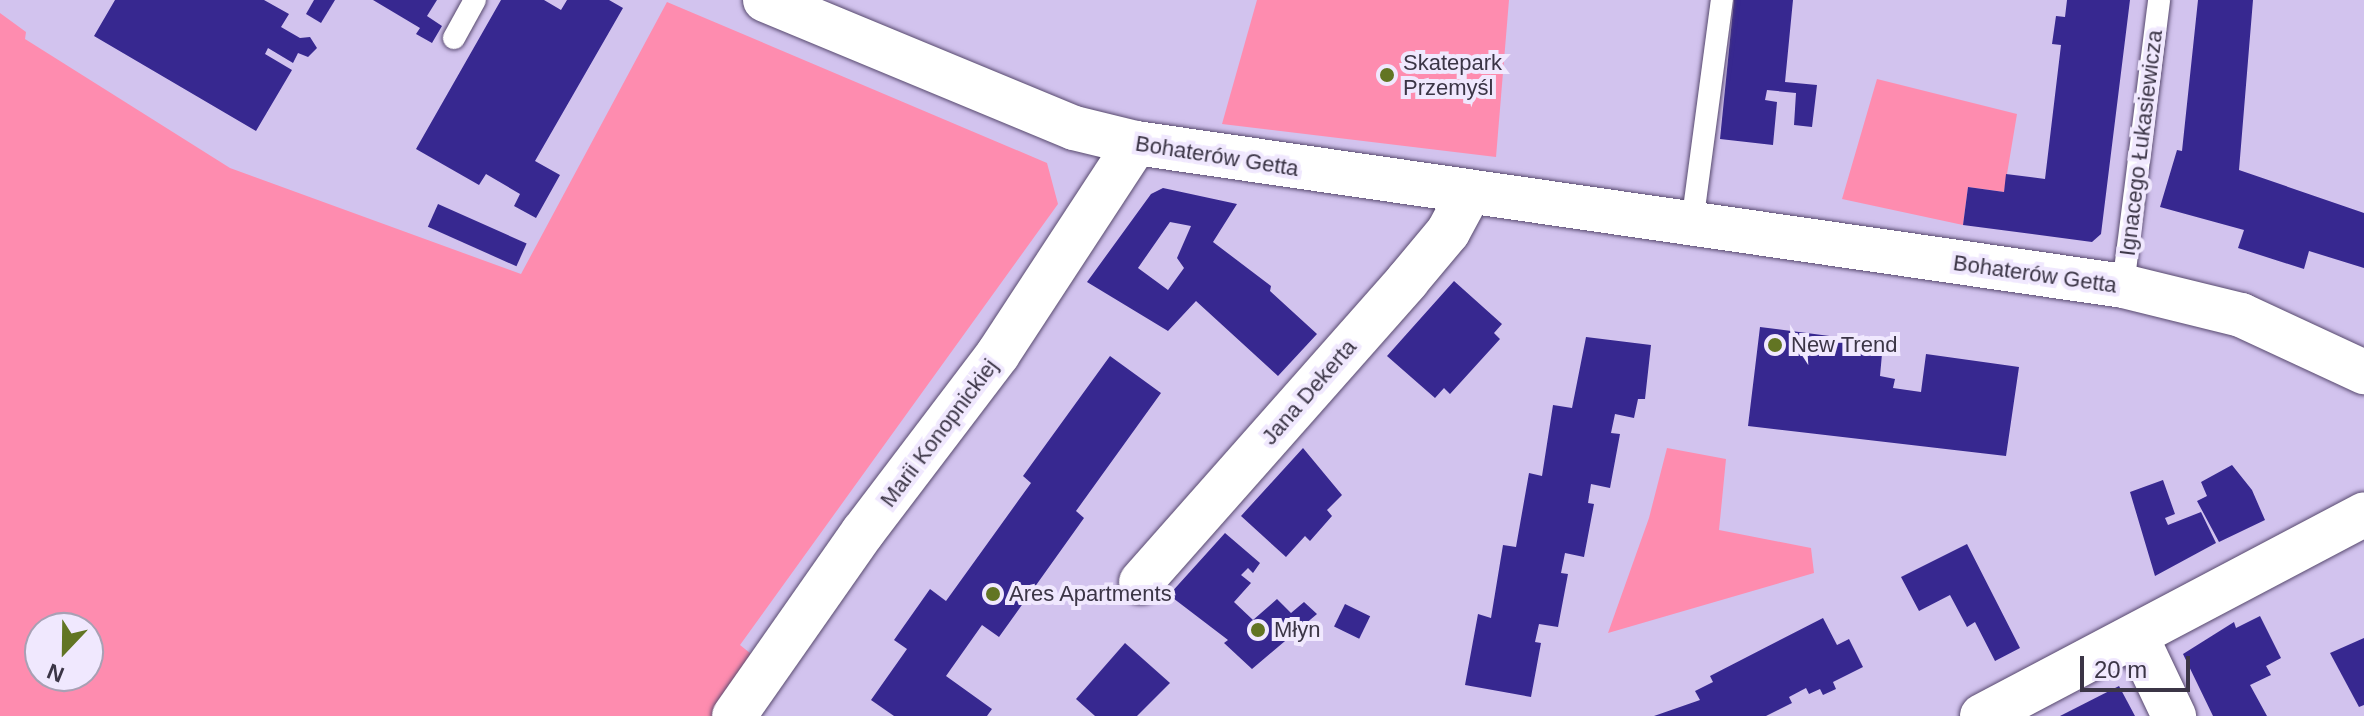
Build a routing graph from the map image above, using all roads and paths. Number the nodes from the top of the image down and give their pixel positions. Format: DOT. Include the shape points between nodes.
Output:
graph roads {
  1 [pos="475,0"];
  2 [pos="765,0"];
  3 [pos="1722,0"];
  4 [pos="2159,0"];
  5 [pos="454,38"];
  6 [pos="1136,143"];
  7 [pos="1468,195"];
  8 [pos="1692,224"];
  9 [pos="2123,286"];
  10 [pos="2364,372"];
  11 [pos="2364,515"];
  12 [pos="1141,582"];
  13 [pos="2136,636"];
  14 [pos="756,708"];
  15 [pos="1982,716"];
  16 [pos="2174,716"];
  1 -- 5 [label="lane"];
  2 -- 6 [label="street, Bohaterów Getta" via="1074,128"];
  3 -- 8 [label="lane"];
  4 -- 9 [label="lane, Ignacego Łukasiewicza"];
  6 -- 7 [label="street, Bohaterów Getta"];
  6 -- 14 [label="street, Marii Konopnickiej" via="998,354 863,532"];
  7 -- 8 [label="street, Bohaterów Getta"];
  7 -- 12 [label="street, Jana Dekerta" via="1448,232 1407,281"];
  8 -- 9 [label="street, Bohaterów Getta"];
  9 -- 10 [label="street, Bohaterów Getta" via="2241,315"];
  11 -- 13 [label="street"];
  13 -- 15 [label="street"];
  13 -- 16 [label="street"];
}
